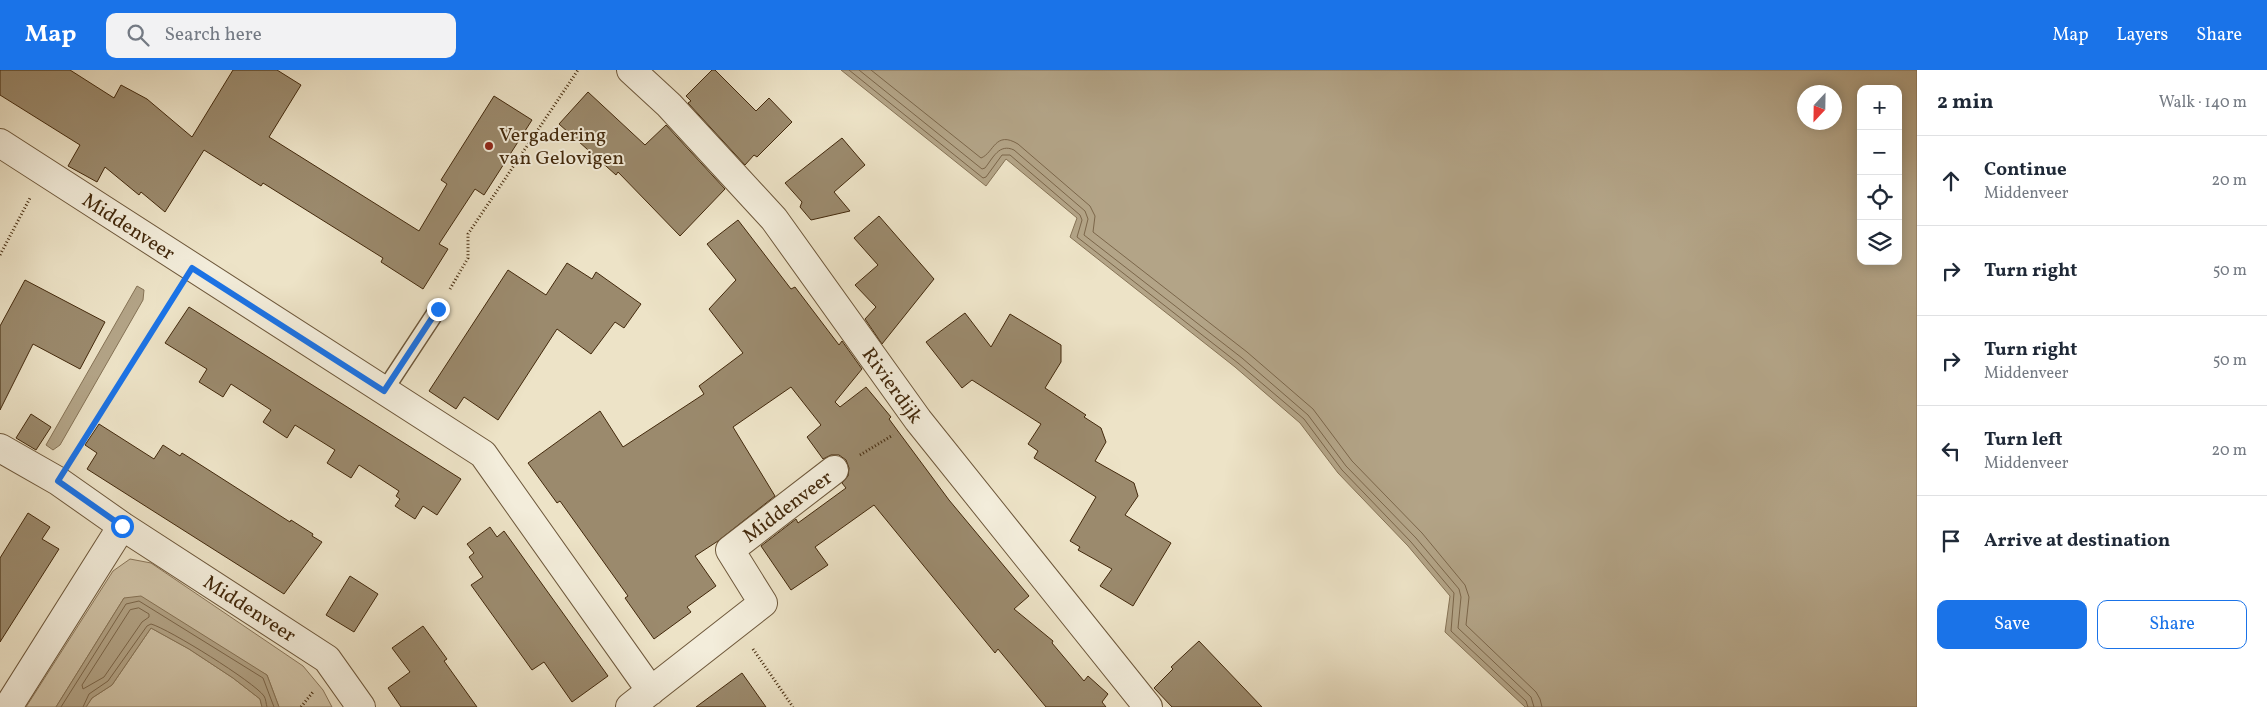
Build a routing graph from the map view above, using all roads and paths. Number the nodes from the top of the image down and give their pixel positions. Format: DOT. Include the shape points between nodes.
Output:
graph roads {
  1 [pos="578,70"];
  2 [pos="631,70"];
  3 [pos="0,143"];
  4 [pos="45,172"];
  5 [pos="0,255"];
  6 [pos="192,268"];
  7 [pos="438,309"];
  8 [pos="384,391"];
  9 [pos="918,420"];
  10 [pos="0,448"];
  11 [pos="834,470"];
  12 [pos="58,481"];
  13 [pos="122,526"];
  14 [pos="736,624"];
  15 [pos="640,699"];
  16 [pos="8,707"];
  17 [pos="361,707"];
  18 [pos="792,707"];
  19 [pos="1148,707"];
  1 -- 7 [label="path" via="468,234 468,258"];
  2 -- 9 [label="street, Rivierdijk" via="669,105 774,219"];
  3 -- 4 [label="street, Middenveer"];
  4 -- 5 [label="path"];
  4 -- 6 [label="street, Middenveer"];
  6 -- 8 [label="street, Middenveer"];
  6 -- 12 [label="path"];
  7 -- 8 [label="lane"];
  8 -- 15 [label="street, Middenveer" via="483,454"];
  9 -- 11 [label="path, Middenveer"];
  9 -- 19 [label="street, Rivierdijk"];
  10 -- 12 [label="street, Middenveer"];
  11 -- 14 [label="street, Middenveer" via="730,550 763,603"];
  12 -- 13 [label="street, Middenveer"];
  13 -- 16 [label="street"];
  13 -- 17 [label="street, Middenveer" via="328,658"];
  14 -- 15 [label="street, Middenveer"];
  14 -- 18 [label="path"];
}
